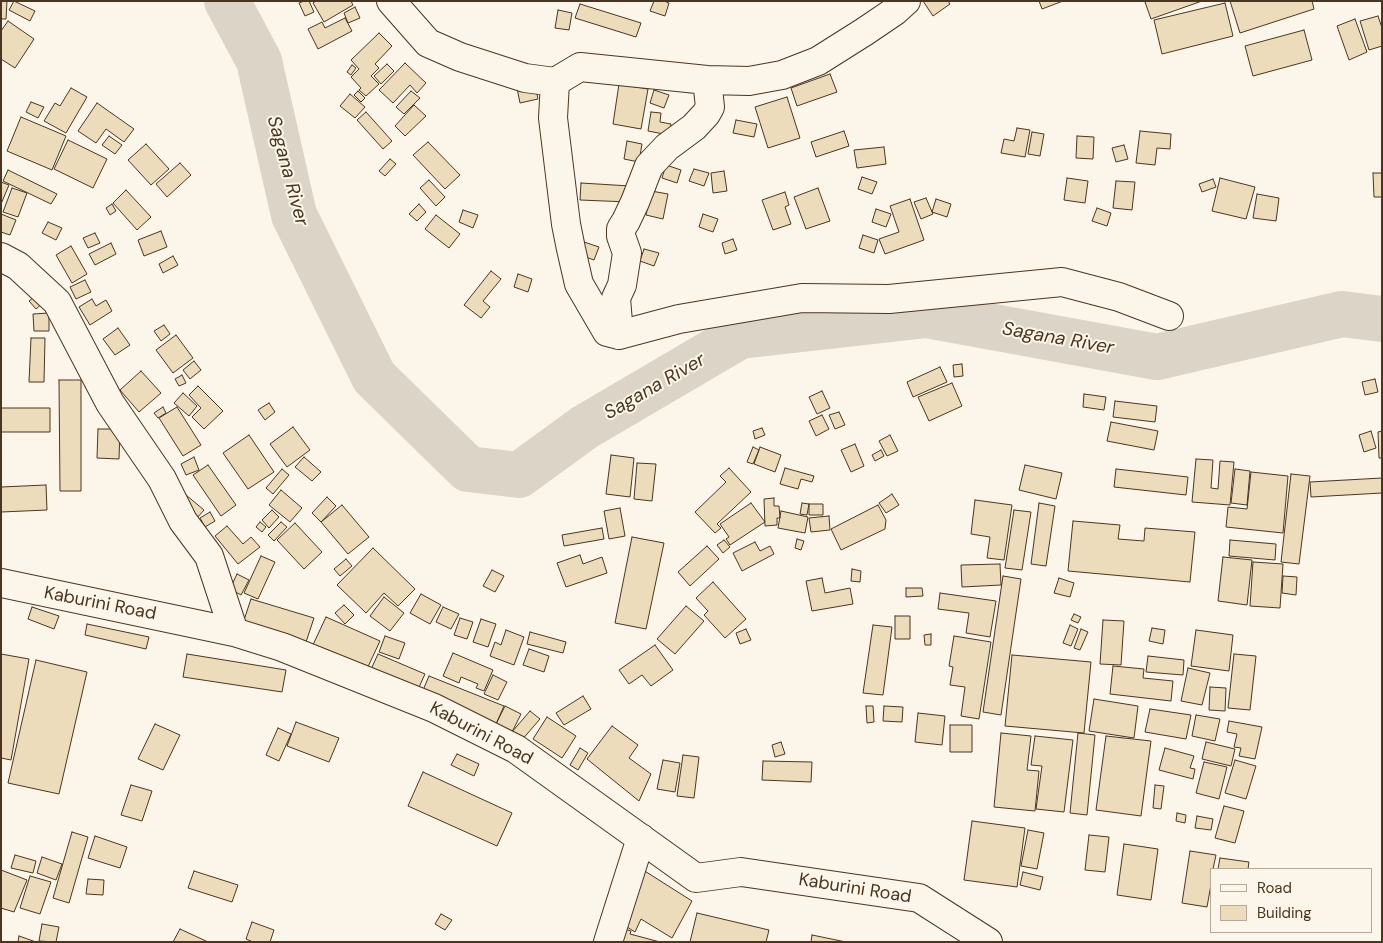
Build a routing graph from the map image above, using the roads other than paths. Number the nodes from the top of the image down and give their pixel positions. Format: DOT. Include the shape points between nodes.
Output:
graph roads {
  1 [pos="391,1"];
  2 [pos="906,1"];
  3 [pos="707,80"];
  4 [pos="555,82"];
  5 [pos="1,257"];
  6 [pos="1169,316"];
  7 [pos="619,335"];
  8 [pos="1,584"];
  9 [pos="234,632"];
  10 [pos="641,838"];
  11 [pos="608,942"];
  12 [pos="988,942"];
  1 -- 4 [label="street" via="428,43 525,78"];
  2 -- 3 [label="street" via="818,61 782,75 750,81"];
  3 -- 4 [label="street" via="580,67"];
  3 -- 7 [label="street" via="710,107 706,114 649,166 621,229 627,261 616,298"];
  4 -- 7 [label="street" via="555,138 566,224 579,284 607,332"];
  5 -- 9 [label="street" via="18,266 57,302 110,403 162,479 183,521 208,556"];
  6 -- 7 [label="street" via="1119,297 1062,282 889,299 802,298 679,319"];
  8 -- 9 [label="street, Kaburini Road"];
  9 -- 10 [label="street, Kaburini Road" via="282,647 434,708 516,749"];
  10 -- 11 [label="street"];
  10 -- 12 [label="street, Kaburini Road" via="696,878 741,872 919,898"];
}
